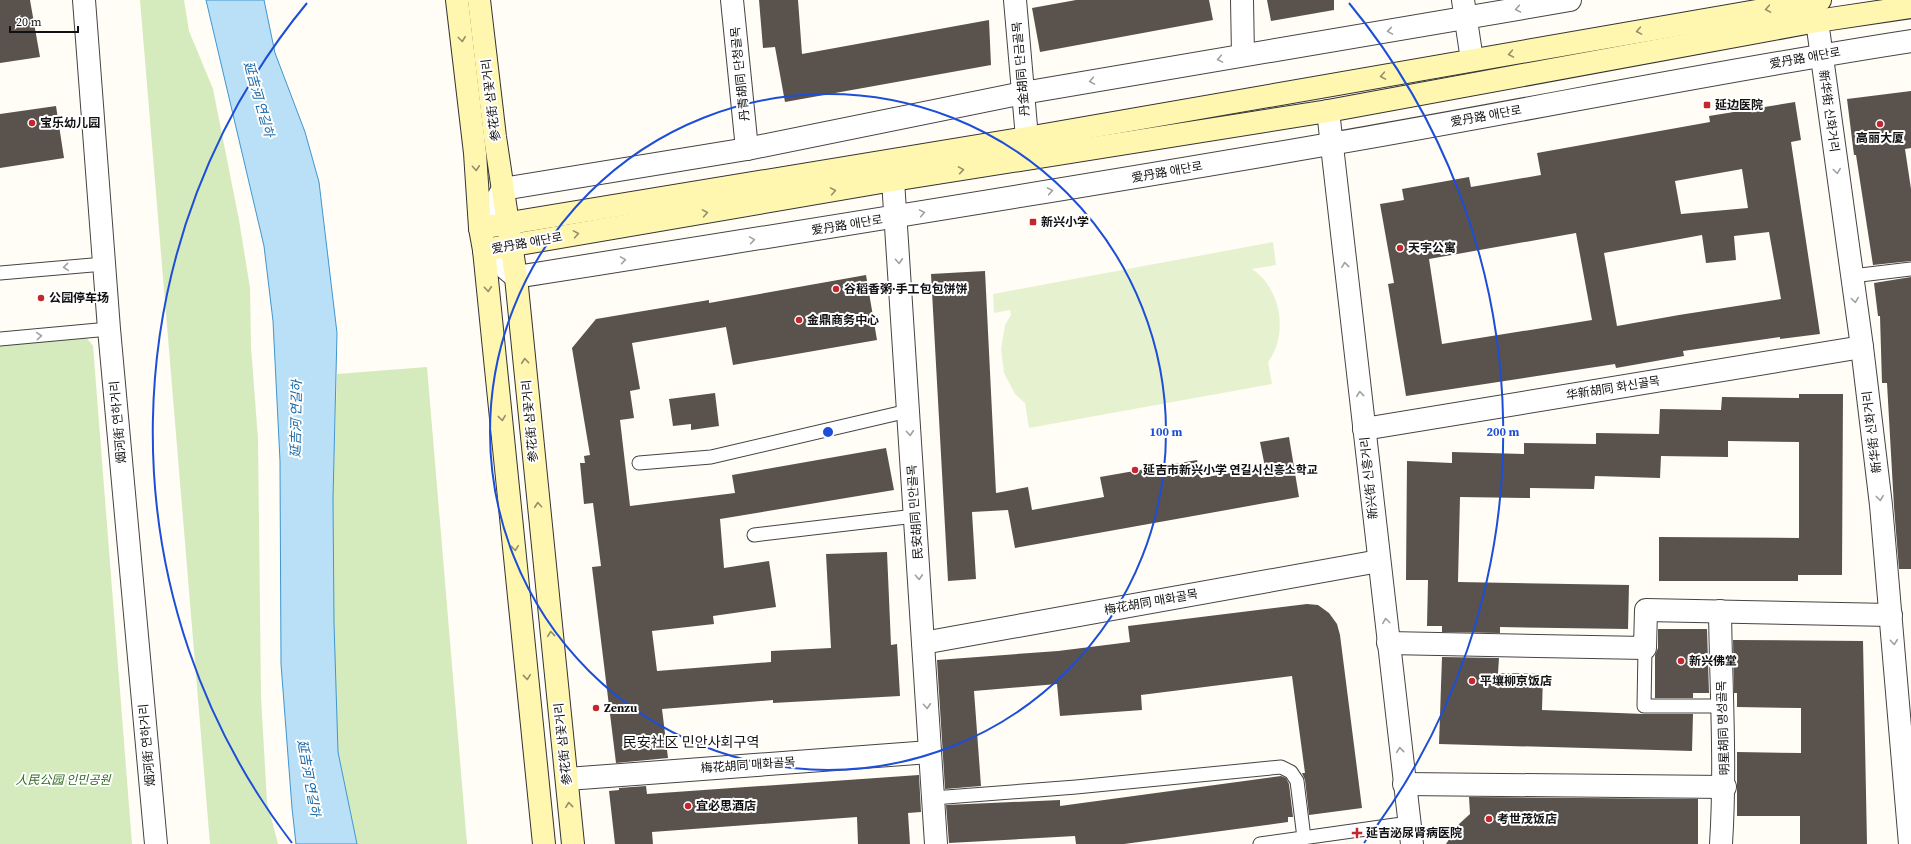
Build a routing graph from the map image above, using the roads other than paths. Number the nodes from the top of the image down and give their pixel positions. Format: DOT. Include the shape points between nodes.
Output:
graph roads {
  1 [pos="84,0"];
  2 [pos="457,0"];
  3 [pos="479,0"];
  4 [pos="732,0"];
  5 [pos="1015,0"];
  6 [pos="1242,0"];
  7 [pos="1570,0"];
  8 [pos="1818,6"];
  9 [pos="1911,7"];
  10 [pos="1464,9"];
  11 [pos="1911,41"];
  12 [pos="1243,55"];
  13 [pos="1821,55"];
  14 [pos="1472,60"];
  15 [pos="1023,94"];
  16 [pos="1328,112"];
  17 [pos="1027,138"];
  18 [pos="1332,144"];
  19 [pos="747,149"];
  20 [pos="893,180"];
  21 [pos="503,190"];
  22 [pos="896,217"];
  23 [pos="507,223"];
  24 [pos="480,228"];
  25 [pos="510,246"];
  26 [pos="484,250"];
  27 [pos="104,264"];
  28 [pos="1911,269"];
  29 [pos="0,272"];
  30 [pos="516,276"];
  31 [pos="1852,276"];
  32 [pos="110,329"];
  33 [pos="0,339"];
  34 [pos="1862,347"];
  35 [pos="908,411"];
  36 [pos="1364,429"];
  37 [pos="639,462"];
  38 [pos="915,516"];
  39 [pos="754,535"];
  40 [pos="1379,561"];
  41 [pos="1720,611"];
  42 [pos="1891,615"];
  43 [pos="923,643"];
  44 [pos="1388,643"];
  45 [pos="1645,648"];
  46 [pos="1721,706"];
  47 [pos="930,752"];
  48 [pos="1907,753"];
  49 [pos="567,780"];
  50 [pos="1404,784"];
  51 [pos="1724,787"];
  52 [pos="933,798"];
  53 [pos="1411,834"];
  54 [pos="1304,838"];
  55 [pos="156,844"];
  56 [pos="544,844"];
  57 [pos="573,844"];
  58 [pos="936,844"];
  59 [pos="1260,844"];
  60 [pos="1722,844"];
  61 [pos="1910,844"];
  1 -- 27 [label="street, 烟河街 연하거리"];
  2 -- 24 [label="main road, 参花街 삼꽃거리, one-way" via="475,153"];
  3 -- 21 [label="main road, 参花街 삼꽃거리"];
  4 -- 19 [label="street, 丹青胡同 단청골목"];
  5 -- 15 [label="street, 丹金胡同 단금골목"];
  6 -- 12 [label="street"];
  7 -- 10 [label="street, one-way"];
  8 -- 9 [label="main road, 爱丹路 애단로"];
  8 -- 13 [label="street, 新华街 신화거리"];
  8 -- 14 [label="main road, 爱丹路 애단로, one-way"];
  8 -- 16 [label="main road, 爱丹路 애단로"];
  10 -- 12 [label="street, one-way"];
  10 -- 14 [label="street"];
  11 -- 13 [label="street, 爱丹路 애단로"];
  12 -- 15 [label="street, one-way"];
  13 -- 18 [label="street, 爱丹路 애단로"];
  13 -- 31 [label="street, 新华街 신화거리, one-way"];
  14 -- 17 [label="main road, 爱丹路 애단로, one-way"];
  15 -- 17 [label="street, 丹金胡同 단금골목"];
  15 -- 19 [label="street"];
  16 -- 18 [label="street, 新兴街 신흥거리"];
  20 -- 16 [label="main road, 爱丹路 애단로, one-way"];
  17 -- 23 [label="main road, 爱丹路 애단로"];
  22 -- 18 [label="street, 爱丹路 애단로, one-way"];
  36 -- 18 [label="street, 新兴街 신흥거리, one-way"];
  19 -- 21 [label="street"];
  20 -- 22 [label="street, 民安胡同 민안골목"];
  25 -- 20 [label="main road, 爱丹路 애단로, one-way"];
  21 -- 23 [label="main road, 参花街 삼꽃거리"];
  21 -- 24 [label="street, 爱丹路 애단로"];
  30 -- 22 [label="street, 爱丹路 애단로, one-way"];
  22 -- 35 [label="street, 民安胡同 민안골목, one-way"];
  23 -- 24 [label="main road, 爱丹路 애단로"];
  23 -- 25 [label="main road, 参花街 삼꽃거리"];
  24 -- 26 [label="main road, 参花街 삼꽃거리"];
  25 -- 26 [label="main road, 爱丹路 애단로"];
  25 -- 30 [label="main road, 参花街 삼꽃거리"];
  26 -- 30 [label="street, 爱丹路 애단로"];
  26 -- 56 [label="main road, 参花街 삼꽃거리, one-way"];
  27 -- 29 [label="lane, one-way"];
  27 -- 32 [label="street, 烟河街 연하거리"];
  28 -- 31 [label="lane"];
  49 -- 30 [label="main road, 参花街 삼꽃거리, one-way"];
  31 -- 34 [label="street, 新华街 신화거리, one-way"];
  33 -- 32 [label="lane, one-way"];
  32 -- 55 [label="street, 烟河街 연하거리"];
  34 -- 36 [label="street, 华新胡同 화신골목"];
  34 -- 42 [label="street, 新华街 신화거리, one-way"];
  35 -- 37 [label="lane" via="711,456"];
  35 -- 38 [label="street, 民安胡同 민안골목, one-way"];
  36 -- 40 [label="street, 新兴街 신흥거리"];
  38 -- 39 [label="lane"];
  38 -- 43 [label="street, 民安胡同 민안골목, one-way"];
  40 -- 43 [label="street, 梅花胡同 매화골목"];
  44 -- 40 [label="street, 新兴街 신흥거리, one-way"];
  41 -- 42 [label="street"];
  41 -- 45 [label="street" via="1646,610"];
  41 -- 46 [label="street, 明星胡同 명성골목"];
  42 -- 48 [label="street, 新华街 신화거리, one-way"];
  43 -- 47 [label="street, 民安胡同 민안골목, one-way"];
  44 -- 45 [label="street"];
  50 -- 44 [label="street, 新兴街 신흥거리, one-way"];
  45 -- 46 [label="lane" via="1644,706"];
  46 -- 51 [label="street, 明星胡同 명성골목"];
  47 -- 49 [label="street, 梅花胡同 매화골목"];
  47 -- 52 [label="street, 民安胡同 민안골목"];
  48 -- 61 [label="street, 新华街 신화거리"];
  57 -- 49 [label="main road, 参花街 삼꽃거리, one-way"];
  50 -- 51 [label="street"];
  50 -- 53 [label="street, 新兴街 신흥거리"];
  51 -- 60 [label="street, 明星胡同 명성골목"];
  52 -- 54 [label="lane" via="1281,767 1291,772 1297,781"];
  52 -- 58 [label="street, 民安胡同 민안골목"];
  53 -- 54 [label="lane"];
  54 -- 59 [label="lane"];
}
